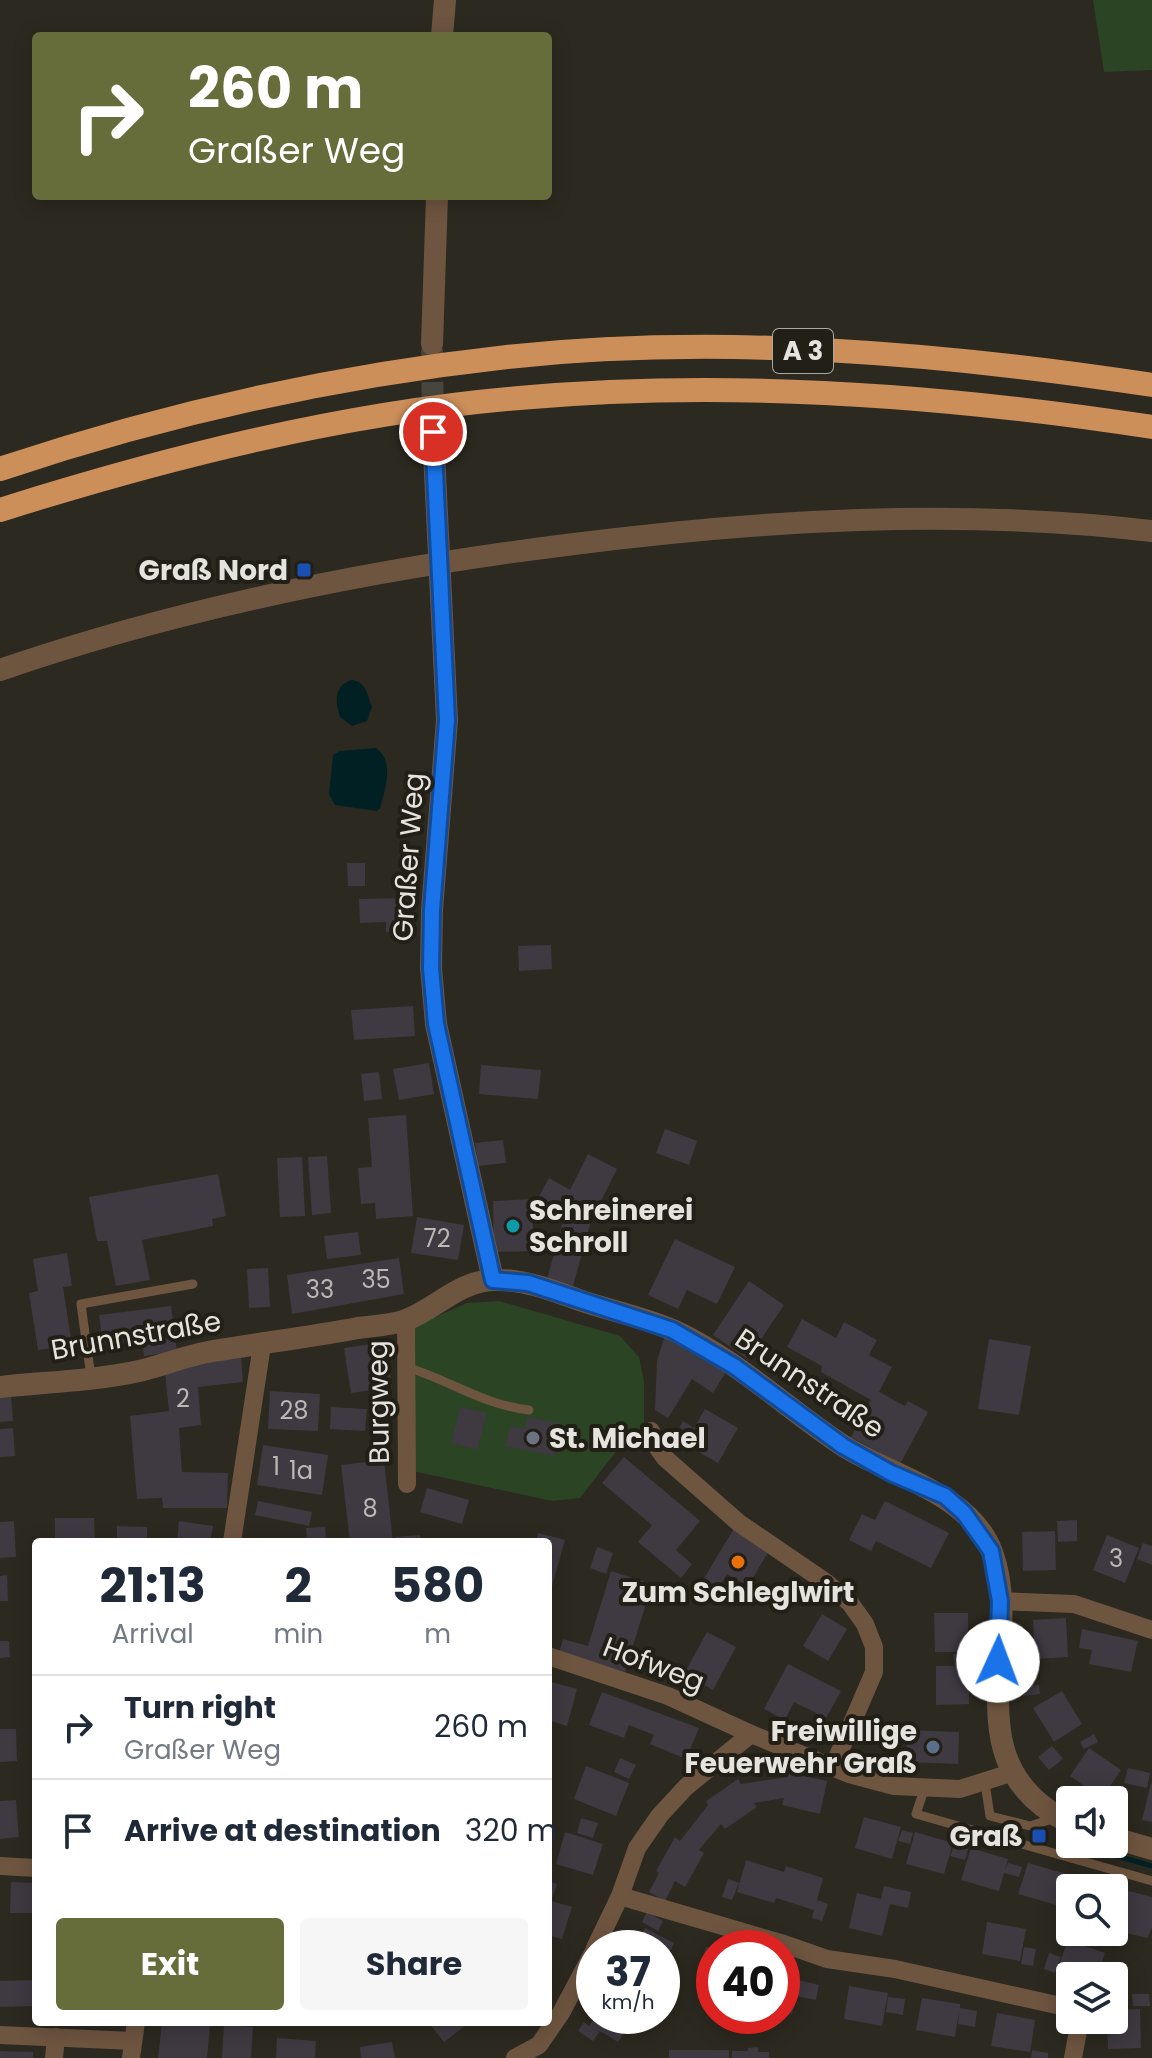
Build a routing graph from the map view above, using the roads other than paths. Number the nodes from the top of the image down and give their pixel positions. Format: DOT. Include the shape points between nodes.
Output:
graph roads {
  1 [pos="445,0"];
  2 [pos="442,32"];
  3 [pos="437,200"];
  4 [pos="432,344"];
  5 [pos="1152,385"];
  6 [pos="1152,427"];
  7 [pos="433,432"];
  8 [pos="0,469"];
  9 [pos="0,510"];
  10 [pos="1152,531"];
  11 [pos="439,563"];
  12 [pos="0,670"];
  13 [pos="493,1280"];
  14 [pos="193,1284"];
  15 [pos="406,1320"];
  16 [pos="262,1345"];
  17 [pos="406,1367"];
  18 [pos="91,1377"];
  19 [pos="0,1387"];
  20 [pos="529,1410"];
  21 [pos="651,1431"];
  22 [pos="407,1484"];
  23 [pos="233,1538"];
  24 [pos="1000,1601"];
  25 [pos="1152,1630"];
  26 [pos="552,1657"];
  27 [pos="751,1734"];
  28 [pos="833,1767"];
  29 [pos="1014,1772"];
  30 [pos="985,1783"];
  31 [pos="925,1787"];
  32 [pos="1056,1814"];
  33 [pos="1056,1821"];
  34 [pos="1128,1842"];
  35 [pos="1152,1849"];
  36 [pos="0,1866"];
  37 [pos="32,1868"];
  38 [pos="1152,1881"];
  39 [pos="620,1896"];
  40 [pos="604,1930"];
  41 [pos="576,1985"];
  42 [pos="1056,2005"];
  43 [pos="135,2026"];
  44 [pos="1077,2034"];
  45 [pos="0,2035"];
  46 [pos="56,2037"];
  47 [pos="132,2050"];
  48 [pos="524,2056"];
  49 [pos="54,2058"];
  50 [pos="1073,2058"];
  1 -- 2 [label="street"];
  3 -- 4 [label="street"];
  5 -- 8 [label="highway, A 3" via="942,360 752,348 509,357 229,405"];
  6 -- 9 [label="highway, A 3" via="1001,407 785,391 518,398 294,432 154,464"];
  7 -- 11 [label="street, Graßer Weg"];
  10 -- 11 [label="street" via="1078,523 884,518 680,531"];
  11 -- 12 [label="street" via="181,615"];
  11 -- 13 [label="street, Graßer Weg" via="447,720 431,968 436,1024"];
  13 -- 15 [label="street, Brunnstraße" via="461,1287"];
  13 -- 24 [label="street, Brunnstraße" via="528,1283 672,1330 734,1366 843,1446 945,1496 991,1551"];
  14 -- 18 [label="lane" via="81,1304"];
  15 -- 16 [label="street, Brunnstraße"];
  15 -- 17 [label="street, Burgweg"];
  16 -- 18 [label="street, Brunnstraße"];
  16 -- 23 [label="street"];
  17 -- 20 [label="lane" via="504,1408"];
  17 -- 22 [label="street, Burgweg"];
  18 -- 19 [label="street, Brunnstraße"];
  21 -- 28 [label="street" via="665,1458 739,1523 827,1583 865,1624 874,1647 874,1672"];
  24 -- 25 [label="street" via="1074,1604"];
  24 -- 29 [label="street, Brunnstraße" via="998,1719"];
  26 -- 27 [label="street, Hofweg" via="668,1696"];
  27 -- 28 [label="street, Hofweg"];
  27 -- 39 [label="street" via="660,1815 637,1848"];
  28 -- 31 [label="street, Hofweg" via="894,1786"];
  29 -- 30 [label="street, Hofweg"];
  29 -- 32 [label="street, Brunnstraße"];
  30 -- 31 [label="street, Hofweg" via="960,1789"];
  30 -- 33 [label="lane" via="990,1816 1030,1826"];
  31 -- 38 [label="lane" via="916,1814"];
  34 -- 35 [label="street"];
  36 -- 37 [label="street"];
  39 -- 40 [label="street"];
  39 -- 42 [label="street" via="827,1959"];
  41 -- 48 [label="street" via="539,2045"];
  43 -- 47 [label="street"];
  44 -- 50 [label="street"];
  45 -- 46 [label="street"];
  46 -- 47 [label="street"];
  46 -- 49 [label="street"];
}
